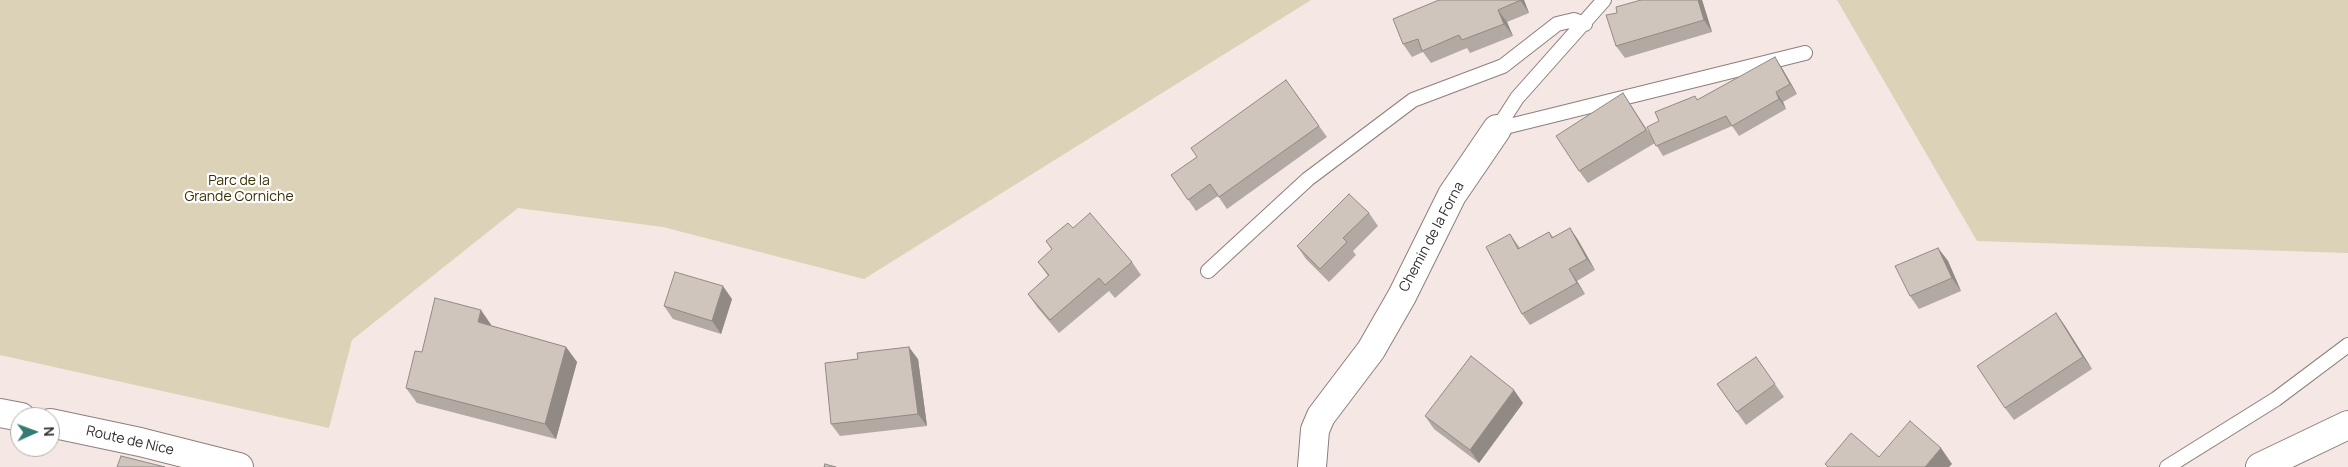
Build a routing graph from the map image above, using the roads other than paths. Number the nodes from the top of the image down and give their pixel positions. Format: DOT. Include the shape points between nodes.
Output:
graph roads {
  1 [pos="1604,0"];
  2 [pos="1585,24"];
  3 [pos="1805,53"];
  4 [pos="1497,129"];
  5 [pos="1208,271"];
  6 [pos="2348,345"];
  7 [pos="60,425"];
  8 [pos="2348,426"];
  9 [pos="239,467"];
  10 [pos="1312,467"];
  11 [pos="2167,467"];
  12 [pos="2260,467"];
  1 -- 2 [label="lane, Chemin de la Forna"];
  2 -- 4 [label="lane, Chemin de la Forna" via="1517,98"];
  2 -- 5 [label="lane" via="1574,20 1557,24 1503,66 1413,100 1308,179"];
  3 -- 4 [label="lane"];
  4 -- 10 [label="street, Chemin de la Forna" via="1452,194 1402,296 1371,350 1321,416 1315,430"];
  6 -- 11 [label="lane" via="2276,399"];
  7 -- 9 [label="street, Route de Nice"];
  8 -- 12 [label="street"];
}
